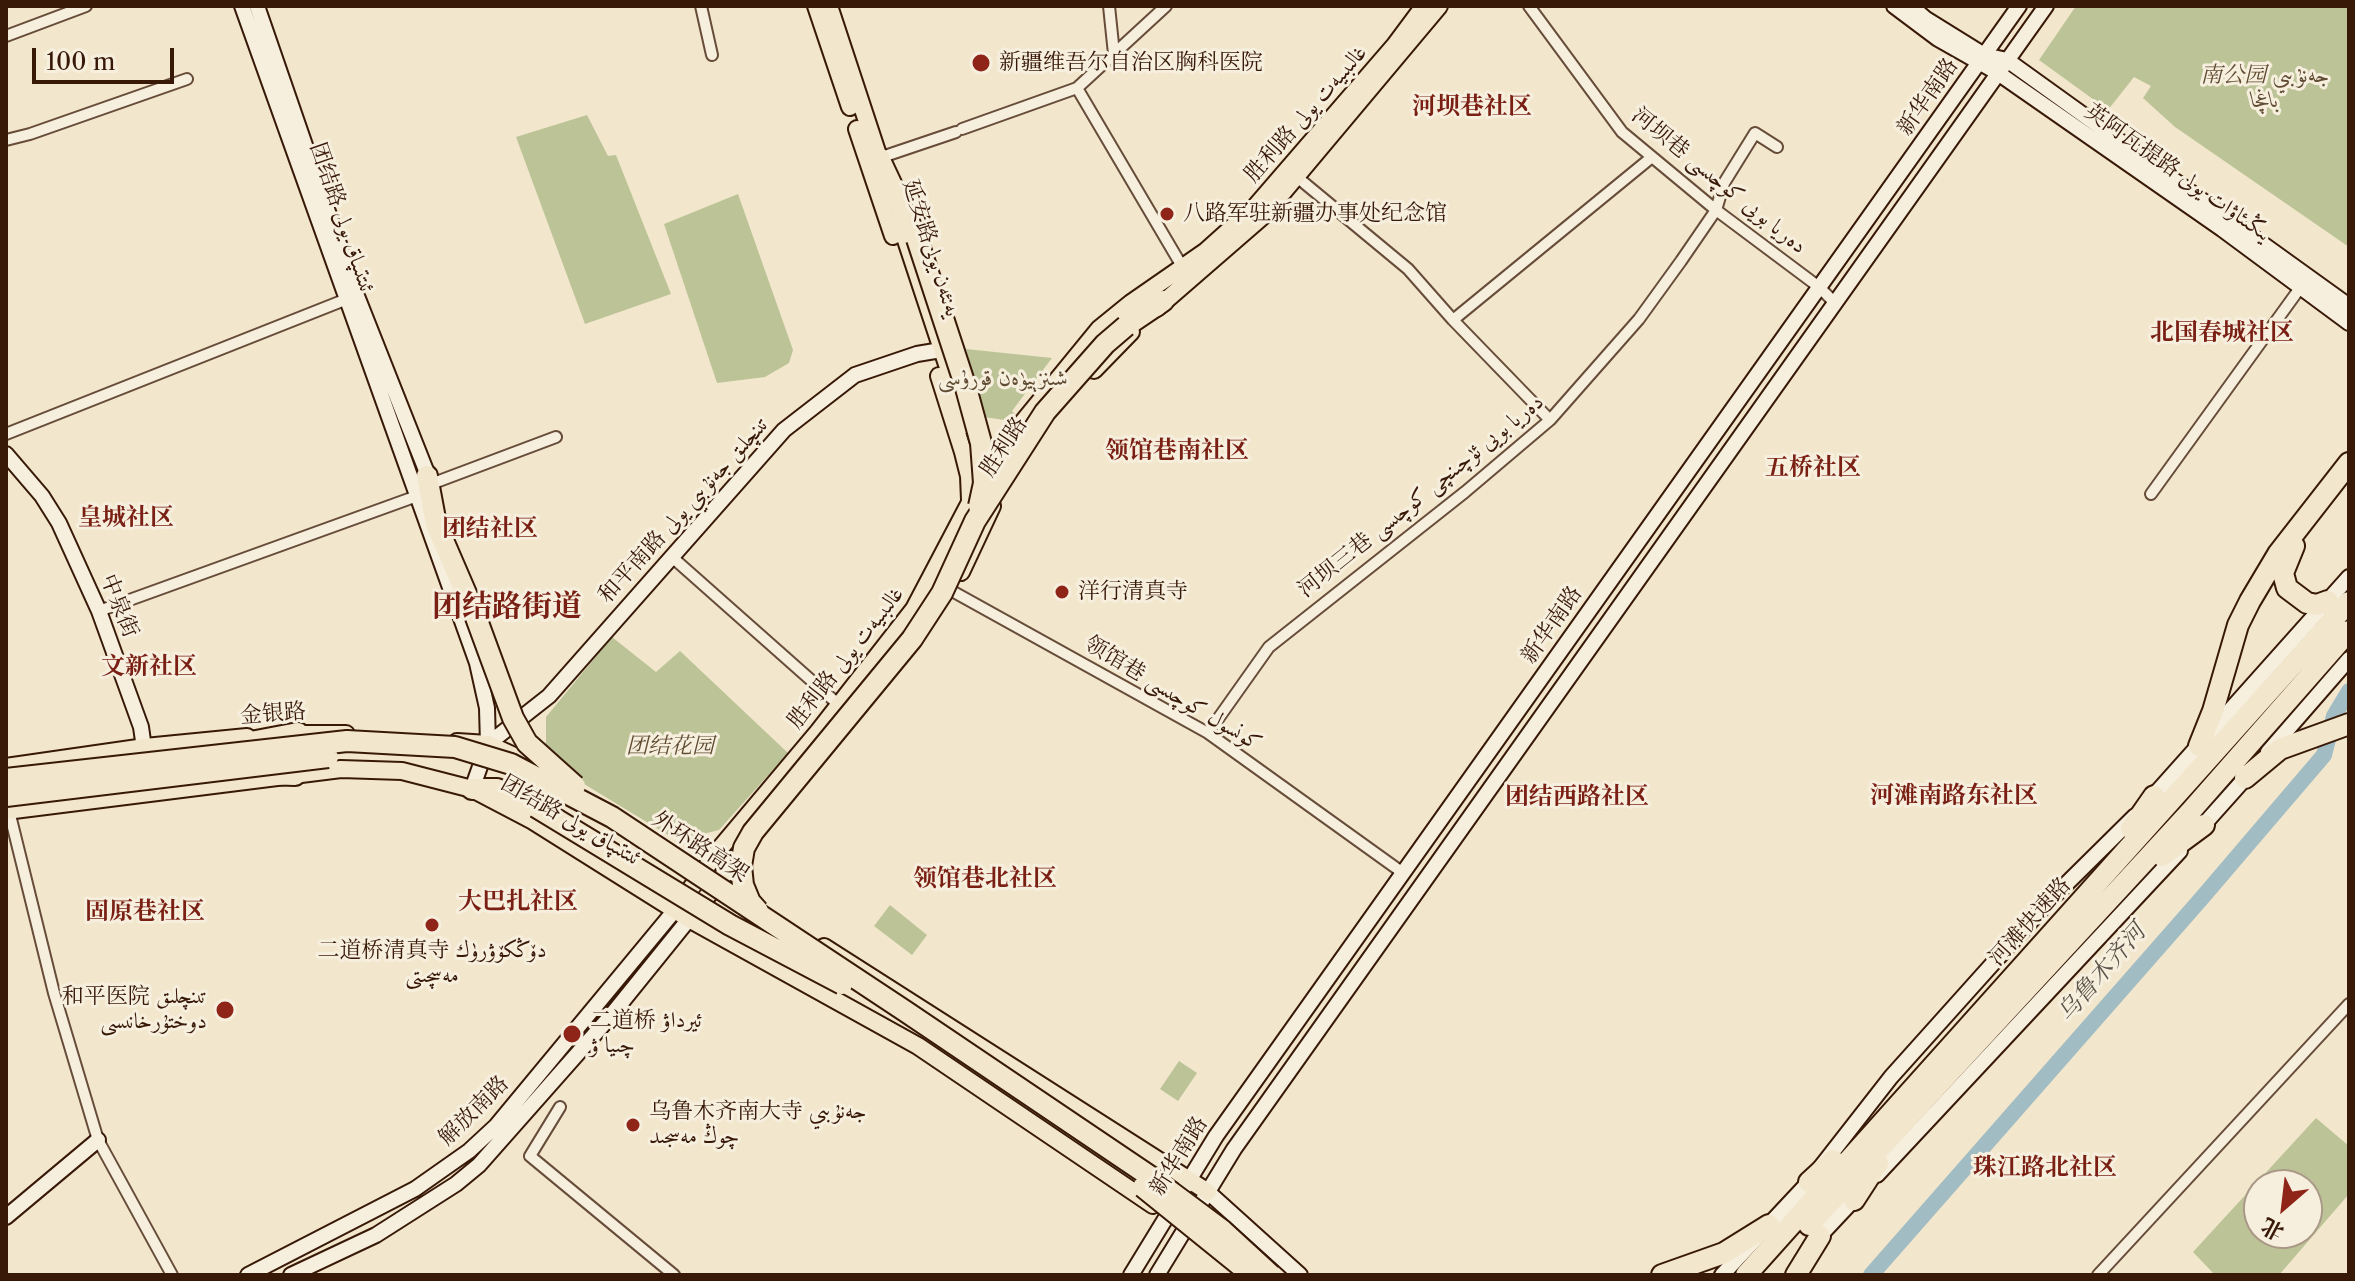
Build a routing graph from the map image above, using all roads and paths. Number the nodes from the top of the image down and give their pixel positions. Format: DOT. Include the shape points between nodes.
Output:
graph roads {
  1 [pos="86,6"];
  2 [pos="242,6"];
  3 [pos="257,6"];
  4 [pos="701,6"];
  5 [pos="816,6"];
  6 [pos="829,6"];
  7 [pos="1109,6"];
  8 [pos="1166,6"];
  9 [pos="1424,6"];
  10 [pos="1439,6"];
  11 [pos="1529,6"];
  12 [pos="1894,6"];
  13 [pos="1911,6"];
  14 [pos="2019,6"];
  15 [pos="2046,6"];
  16 [pos="6,36"];
  17 [pos="1114,54"];
  18 [pos="712,55"];
  19 [pos="1981,59"];
  20 [pos="2003,67"];
  21 [pos="187,79"];
  22 [pos="1077,88"];
  23 [pos="6,140"];
  24 [pos="1777,147"];
  25 [pos="1652,157"];
  26 [pos="879,158"];
  27 [pos="1297,177"];
  28 [pos="1716,210"];
  29 [pos="1183,268"];
  30 [pos="1819,287"];
  31 [pos="2300,288"];
  32 [pos="347,299"];
  33 [pos="1163,301"];
  34 [pos="1835,303"];
  35 [pos="2349,306"];
  36 [pos="1453,320"];
  37 [pos="2349,323"];
  38 [pos="936,351"];
  39 [pos="1550,420"];
  40 [pos="6,434"];
  41 [pos="556,437"];
  42 [pos="6,454"];
  43 [pos="2349,463"];
  44 [pos="985,474"];
  45 [pos="2349,475"];
  46 [pos="429,480"];
  47 [pos="2151,494"];
  48 [pos="417,496"];
  49 [pos="970,500"];
  50 [pos="994,502"];
  51 [pos="975,521"];
  52 [pos="2297,535"];
  53 [pos="672,557"];
  54 [pos="2349,577"];
  55 [pos="952,591"];
  56 [pos="2339,601"];
  57 [pos="99,611"];
  58 [pos="2349,631"];
  59 [pos="2349,659"];
  60 [pos="839,705"];
  61 [pos="516,720"];
  62 [pos="2349,724"];
  63 [pos="298,733"];
  64 [pos="1208,733"];
  65 [pos="488,744"];
  66 [pos="2199,746"];
  67 [pos="145,747"];
  68 [pos="539,767"];
  69 [pos="6,768"];
  70 [pos="295,775"];
  71 [pos="2245,778"];
  72 [pos="6,779"];
  73 [pos="472,789"];
  74 [pos="147,793"];
  75 [pos="2154,796"];
  76 [pos="7,805"];
  77 [pos="622,824"];
  78 [pos="2204,825"];
  79 [pos="1403,873"];
  80 [pos="710,877"];
  81 [pos="2086,909"];
  82 [pos="682,914"];
  83 [pos="777,926"];
  84 [pos="842,984"];
  85 [pos="1323,985"];
  86 [pos="1341,998"];
  87 [pos="2349,1004"];
  88 [pos="1913,1099"];
  89 [pos="560,1107"];
  90 [pos="98,1140"];
  91 [pos="1190,1179"];
  92 [pos="1809,1182"];
  93 [pos="1208,1192"];
  94 [pos="1854,1200"];
  95 [pos="1168,1215"];
  96 [pos="6,1217"];
  97 [pos="1769,1225"];
  98 [pos="1185,1229"];
  99 [pos="1820,1236"];
  100 [pos="1243,1248"];
  101 [pos="172,1275"];
  102 [pos="248,1275"];
  103 [pos="291,1275"];
  104 [pos="674,1275"];
  105 [pos="1131,1275"];
  106 [pos="1157,1275"];
  107 [pos="1238,1275"];
  108 [pos="1252,1275"];
  109 [pos="1271,1275"];
  110 [pos="1286,1275"];
  111 [pos="1300,1275"];
  112 [pos="1662,1275"];
  113 [pos="1722,1275"];
  114 [pos="1746,1275"];
  115 [pos="1763,1275"];
  116 [pos="1785,1275"];
  117 [pos="1796,1275"];
  118 [pos="2098,1275"];
  1 -- 16 [label="street"];
  2 -- 32 [label="main road, 团结路 ئىتتىپاق يولى"];
  3 -- 46 [label="main road, 团结路 ئىتتىپاق يولى" via="357,296"];
  4 -- 18 [label="street"];
  5 -- 38 [label="main road"];
  6 -- 26 [label="main road, 延安路يەنئەن يولى"];
  7 -- 17 [label="street"];
  8 -- 17 [label="street"];
  9 -- 29 [label="main road, 胜利路 غالىبىيەت يولى" via="1255,207"];
  10 -- 27 [label="main road, 胜利路"];
  11 -- 25 [label="street, 河坝巷 دەريا بويى كوچىسى" via="1622,132"];
  12 -- 19 [label="main road" via="1938,39"];
  13 -- 19 [label="main road"];
  14 -- 19 [label="main road, 新华南路"];
  15 -- 20 [label="main road, 新华南路"];
  17 -- 22 [label="street"];
  19 -- 20 [label="main road, 英阿瓦提路 يىڭىئاۋات يولى"];
  19 -- 30 [label="main road, 新华南路"];
  20 -- 31 [label="main road, 英阿瓦提路 يىڭىئاۋات يولى"];
  20 -- 34 [label="main road, 新华南路"];
  20 -- 35 [label="main road, 英阿瓦提路 يىڭىئاۋات يولى"];
  21 -- 23 [label="street"];
  22 -- 26 [label="street"];
  22 -- 29 [label="street"];
  24 -- 28 [label="street, 河坝三巷 دەريا بويى ئۈچىنچى كوچىسى" via="1755,133 1724,183"];
  25 -- 28 [label="street, 河坝巷 دەريا بويى كوچىسى"];
  25 -- 36 [label="street"];
  26 -- 38 [label="main road, 延安路يەنئەن يولى"];
  26 -- 51 [label="highway, bridge" via="917,239 981,443 984,483"];
  27 -- 33 [label="main road, 胜利路" via="1263,216"];
  27 -- 36 [label="street" via="1408,269"];
  28 -- 30 [label="street, 河坝巷 دەريا بويى كوچىسى"];
  28 -- 39 [label="street, 河坝三巷 دەريا بويى ئۈچىنچى كوچىسى" via="1639,319"];
  29 -- 44 [label="main road, 胜利路 غالىبىيەت يولى" via="1099,329"];
  30 -- 34 [label="street, 河坝巷 دەريا بويى كوچىسى"];
  30 -- 79 [label="main road, 新华南路"];
  31 -- 37 [label="main road, 英阿瓦提路 يىڭىئاۋات يولى"];
  31 -- 47 [label="street"];
  32 -- 40 [label="street"];
  32 -- 48 [label="main road, 团结路 ئىتتىپاق يولى"];
  33 -- 50 [label="main road, 胜利路" via="1071,393 1033,439"];
  33 -- 51 [label="highway, bridge" via="1105,344 1045,412"];
  34 -- 86 [label="main road, 新华南路"];
  36 -- 39 [label="street"];
  38 -- 44 [label="main road, 延安路يەنئەن يولى"];
  38 -- 49 [label="main road" via="969,476"];
  38 -- 53 [label="main road, 和平南路 تىنچلىق جەنۇبىي يولى" via="855,375 784,430"];
  39 -- 64 [label="street, 河坝三巷 دەريا بويى ئۈچىنچى كوچىسى" via="1269,647"];
  41 -- 46 [label="street"];
  42 -- 57 [label="main road, 中泉街" via="59,523"];
  43 -- 52 [label="highway"];
  44 -- 49 [label="main road, 胜利路 غالىبىيەت يولى"];
  44 -- 50 [label="main road, 延安路يەنئەن يولى"];
  45 -- 52 [label="highway"];
  46 -- 61 [label="main road, 团结路 ئىتتىپاق يولى"];
  46 -- 77 [label="highway, bridge" via="436,524 527,743"];
  48 -- 57 [label="street"];
  48 -- 65 [label="main road, 团结路 ئىتتىپاق يولى" via="477,663"];
  49 -- 60 [label="main road, 胜利路 غالىبىيەت يولى" via="914,609"];
  50 -- 55 [label="main road, 胜利路"];
  51 -- 83 [label="highway, bridge" via="942,593 912,639 744,848 746,893"];
  52 -- 56 [label="highway" via="2285,563 2287,588 2307,603"];
  52 -- 66 [label="highway" via="2263,578 2238,625"];
  53 -- 60 [label="street"];
  53 -- 61 [label="main road, 和平南路 تىنچلىق جەنۇبىي يولى" via="549,696"];
  54 -- 56 [label="main road"];
  55 -- 64 [label="street, 领馆巷 كونسول كوچىسى"];
  55 -- 80 [label="main road, 胜利路" via="911,653"];
  56 -- 66 [label="main road"];
  56 -- 81 [label="highway, 河滩快速路"];
  57 -- 67 [label="main road, 中泉街"];
  58 -- 81 [label="highway, 河滩快速路" via="2190,812"];
  59 -- 71 [label="main road"];
  60 -- 80 [label="main road, 胜利路 غالىبىيەت يولى"];
  61 -- 65 [label="main road, 和平南路 تىنچلىق جەنۇبىي يولى"];
  61 -- 68 [label="main road, 团结路 ئىتتىپاق يولى"];
  62 -- 71 [label="highway" via="2280,749"];
  63 -- 65 [label="main road, 金银路"];
  63 -- 67 [label="main road, 金银路"];
  63 -- 69 [label="highway" via="230,746"];
  64 -- 79 [label="street, 领馆巷 كونسول كوچىسى"];
  65 -- 68 [label="main road, 金银路"];
  65 -- 73 [label="main road, 团结路 ئىتتىپاق يولى"];
  66 -- 75 [label="main road"];
  67 -- 69 [label="main road, 金银路"];
  67 -- 74 [label="main road, 中泉街"];
  68 -- 80 [label="main road, 团结路 ئىتتىپاق يولى" via="631,831"];
  70 -- 73 [label="main road" via="341,769 402,771"];
  70 -- 74 [label="main road"];
  70 -- 76 [label="highway"];
  71 -- 78 [label="main road"];
  72 -- 77 [label="highway, 外环路高架, bridge" via="347,741 401,742 455,747 511,764"];
  73 -- 82 [label="main road, 团结路 ئىتتىپاق يولى"];
  73 -- 84 [label="highway, bridge" via="497,789 536,807 730,925"];
  74 -- 76 [label="main road"];
  75 -- 81 [label="highway"];
  75 -- 92 [label="main road" via="2049,901 1891,1077"];
  76 -- 84 [label="highway, 外环路高架, bridge" via="349,755 452,761 530,786 604,827"];
  76 -- 90 [label="street"];
  77 -- 83 [label="highway, 外环路高架, bridge"];
  78 -- 81 [label="highway"];
  78 -- 94 [label="main road"];
  79 -- 85 [label="main road, 新华南路"];
  80 -- 82 [label="main road, 胜利路 غالىبىيەت يولى"];
  80 -- 91 [label="main road, 团结路 ئىتتىپاق يولى"];
  81 -- 88 [label="highway, 河滩快速路"];
  82 -- 95 [label="main road, 团结路 ئىتتىپاق يولى" via="918,1046"];
  82 -- 102 [label="main road, 解放南路" via="469,1151 415,1189"];
  82 -- 103 [label="main road" via="609,1018 479,1165 376,1235"];
  83 -- 100 [label="highway, 外环路高架, bridge" via="1151,1177"];
  84 -- 108 [label="highway, 外环路高架, bridge" via="1144,1188"];
  85 -- 86 [label="main road"];
  85 -- 91 [label="main road, 新华南路"];
  86 -- 93 [label="main road, 新华南路"];
  87 -- 118 [label="street"];
  88 -- 92 [label="highway"];
  88 -- 94 [label="highway"];
  88 -- 114 [label="highway, 河滩快速路"];
  88 -- 115 [label="highway, 河滩快速路"];
  89 -- 104 [label="street" via="530,1156"];
  90 -- 96 [label="main road"];
  90 -- 101 [label="street"];
  91 -- 93 [label="main road, 团结路 ئىتتىپاق يولى"];
  91 -- 95 [label="main road, 新华南路"];
  92 -- 97 [label="main road"];
  93 -- 98 [label="main road, 新华南路"];
  93 -- 111 [label="main road"];
  94 -- 99 [label="main road"];
  95 -- 98 [label="main road, 团结路 ئىتتىپاق يولى"];
  95 -- 105 [label="main road, 新华南路"];
  97 -- 112 [label="highway" via="1724,1253"];
  97 -- 113 [label="main road"];
  98 -- 106 [label="main road, 新华南路"];
  98 -- 107 [label="main road"];
  99 -- 116 [label="main road"];
  99 -- 117 [label="highway"];
  100 -- 109 [label="highway, 外环路高架, bridge"];
  100 -- 110 [label="highway, bridge"];
}
